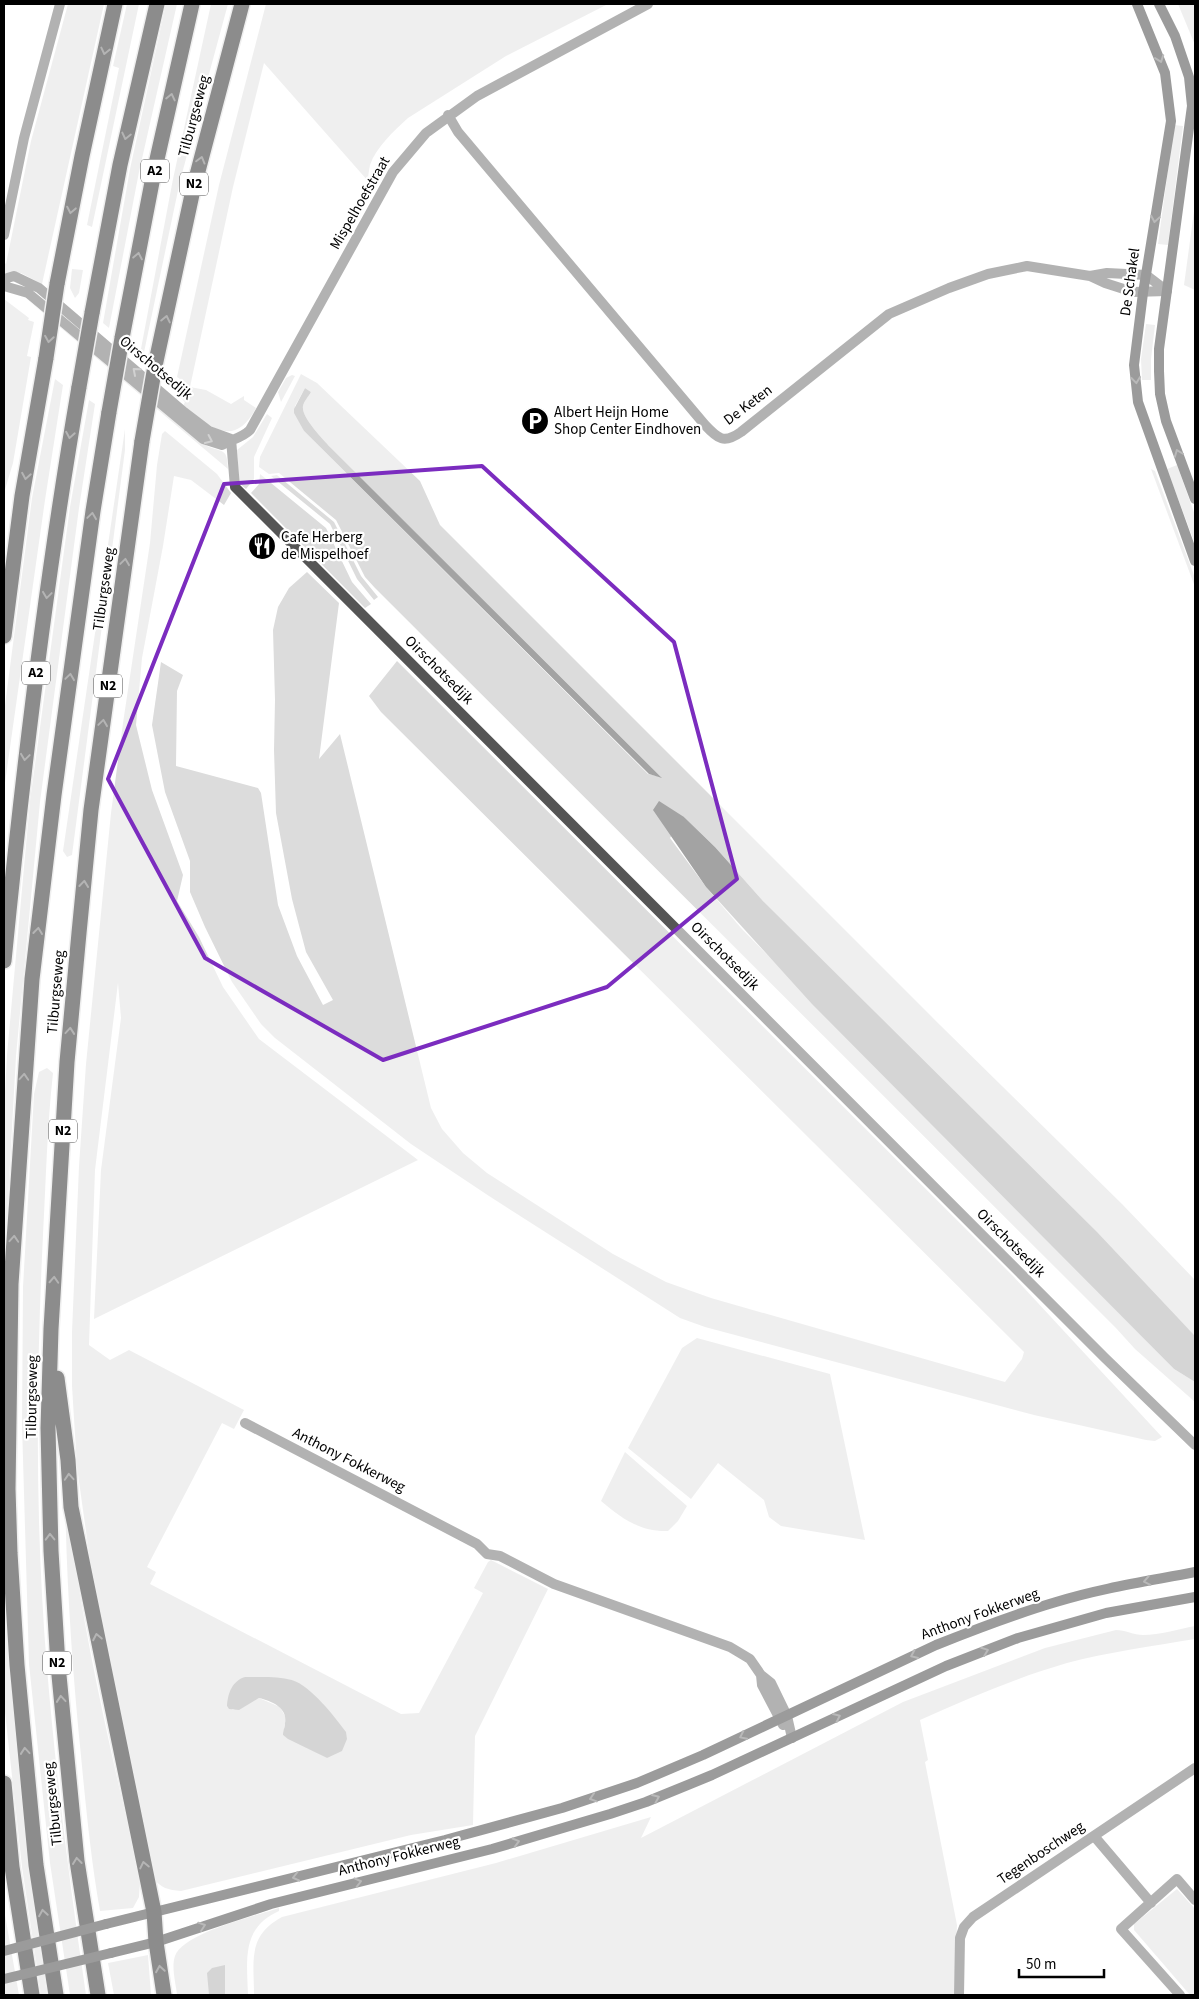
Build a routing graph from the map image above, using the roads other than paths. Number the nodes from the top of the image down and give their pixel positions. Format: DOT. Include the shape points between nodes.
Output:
graph roads {
  1 [pos="60,4"];
  2 [pos="115,4"];
  3 [pos="157,4"];
  4 [pos="192,4"];
  5 [pos="242,4"];
  6 [pos="648,4"];
  7 [pos="1137,4"];
  8 [pos="1159,4"];
  9 [pos="448,116"];
  10 [pos="4,235"];
  11 [pos="1146,275"];
  12 [pos="1090,276"];
  13 [pos="4,279"];
  14 [pos="4,286"];
  15 [pos="1167,290"];
  16 [pos="1143,293"];
  17 [pos="231,439"];
  18 [pos="1195,499"];
  19 [pos="1195,561"];
  20 [pos="4,636"];
  21 [pos="4,961"];
  22 [pos="51,1329"];
  23 [pos="245,1423"];
  24 [pos="1195,1444"];
  25 [pos="1195,1572"];
  26 [pos="1195,1597"];
  27 [pos="783,1717"];
  28 [pos="792,1738"];
  29 [pos="1195,1768"];
  30 [pos="4,1783"];
  31 [pos="1094,1836"];
  32 [pos="1195,1900"];
  33 [pos="1151,1903"];
  34 [pos="154,1912"];
  35 [pos="156,1942"];
  36 [pos="4,1951"];
  37 [pos="4,1979"];
  38 [pos="32,1995"];
  39 [pos="56,1995"];
  40 [pos="98,1995"];
  41 [pos="164,1995"];
  42 [pos="959,1995"];
  43 [pos="1180,1995"];
  1 -- 10 [label="street" via="24,138"];
  2 -- 20 [label="highway, one-way, bridge" via="57,284 22,496"];
  3 -- 21 [label="highway, A2, one-way, bridge" via="120,165 59,504 21,791"];
  39 -- 4 [label="highway, Tilburgseweg / A2, one-way, bridge" via="36,1865 16,1665 8,1489 11,1284 32,979 91,521 122,338"];
  22 -- 5 [label="highway, Tilburgseweg / N2, one-way, bridge" via="67,1062 91,810 142,441 193,190"];
  6 -- 9 [label="street, Mispelhoefstraat" via="477,96"];
  7 -- 11 [label="main road, De Schakel, one-way" via="1165,73 1171,120"];
  8 -- 15 [label="main road" via="1175,36 1189,77 1192,106"];
  9 -- 12 [label="street, De Keten" via="458,132 699,418 722,439 740,432 889,314 988,274 1027,266"];
  9 -- 17 [label="street, Mispelhoefstraat" via="426,133 393,172 250,430"];
  11 -- 12 [label="street, De Keten" via="1107,273"];
  11 -- 15 [label="street"];
  11 -- 16 [label="main road, De Schakel"];
  12 -- 16 [label="street, De Keten"];
  17 -- 13 [label="street, Oirschotsedijk, one-way" via="209,430 184,412 39,288 14,276"];
  14 -- 17 [label="street, Oirschotsedijk, one-way" via="28,293 203,438 222,445"];
  15 -- 16 [label="street, De Keten"];
  18 -- 15 [label="main road, one-way" via="1166,421 1160,394 1159,349"];
  16 -- 19 [label="main road, De Schakel, one-way" via="1134,365 1138,402"];
  17 -- 24 [label="street, Oirschotsedijk" via="236,487 1105,1358"];
  34 -- 22 [label="highway, N2, one-way" via="71,1507"];
  40 -- 22 [label="highway, Tilburgseweg / N2, one-way" via="77,1861 58,1665 48,1437"];
  23 -- 27 [label="street, Anthony Fokkerweg" via="477,1544 486,1554 500,1556 554,1584 730,1647 750,1659 771,1683"];
  25 -- 27 [label="main road, Anthony Fokkerweg, one-way" via="1105,1589 1002,1620 936,1645"];
  28 -- 26 [label="main road, Anthony Fokkerweg, one-way" via="946,1666 1018,1638 1106,1613"];
  27 -- 28 [label="street, Anthony Fokkerweg"];
  27 -- 34 [label="main road, Anthony Fokkerweg, one-way" via="637,1784 562,1808"];
  35 -- 28 [label="main road, Anthony Fokkerweg, one-way" via="271,1904 492,1849 610,1814 663,1795"];
  29 -- 31 [label="street, Tegenboschweg"];
  30 -- 38 [label="highway" via="12,1867"];
  31 -- 33 [label="street"];
  31 -- 42 [label="street, Tegenboschweg" via="964,1927 960,1938"];
  32 -- 33 [label="street" via="1177,1879"];
  33 -- 43 [label="street" via="1121,1929"];
  34 -- 35 [label="highway"];
  34 -- 36 [label="main road, Anthony Fokkerweg, bridge"];
  35 -- 37 [label="main road, Anthony Fokkerweg, bridge"];
  41 -- 35 [label="highway, one-way"];
}
